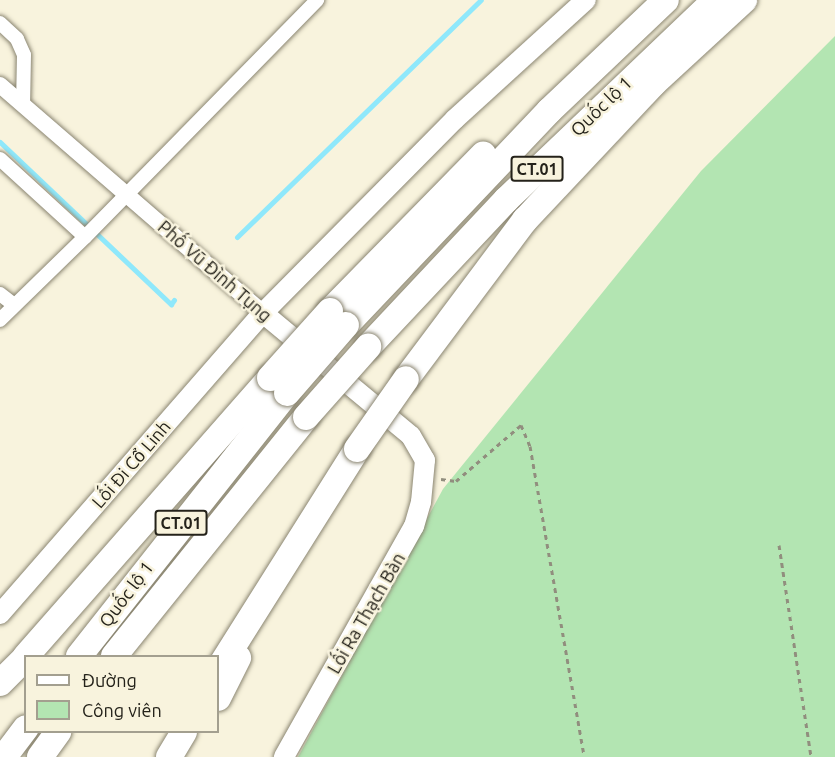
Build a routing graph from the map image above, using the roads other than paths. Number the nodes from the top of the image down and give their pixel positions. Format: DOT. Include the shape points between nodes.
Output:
graph roads {
  1 [pos="317,0"];
  2 [pos="586,0"];
  3 [pos="650,0"];
  4 [pos="666,0"];
  5 [pos="715,0"];
  6 [pos="744,0"];
  7 [pos="0,23"];
  8 [pos="0,85"];
  9 [pos="23,105"];
  10 [pos="0,159"];
  11 [pos="122,201"];
  12 [pos="85,237"];
  13 [pos="0,294"];
  14 [pos="14,305"];
  15 [pos="263,313"];
  16 [pos="338,318"];
  17 [pos="0,320"];
  18 [pos="278,385"];
  19 [pos="424,469"];
  20 [pos="325,496"];
  21 [pos="0,614"];
  22 [pos="28,655"];
  23 [pos="80,655"];
  24 [pos="116,655"];
  25 [pos="24,659"];
  26 [pos="219,668"];
  27 [pos="0,683"];
  28 [pos="219,696"];
  29 [pos="24,731"];
  30 [pos="57,733"];
  31 [pos="183,733"];
  32 [pos="201,733"];
  33 [pos="4,757"];
  34 [pos="40,757"];
  35 [pos="169,757"];
  36 [pos="189,757"];
  37 [pos="284,757"];
  1 -- 11 [label="street"];
  2 -- 15 [label="main road, Lối Đi Cổ Linh" via="455,119"];
  3 -- 16 [label="highway" via="626,16 563,75"];
  4 -- 16 [label="highway, Quốc lộ 1 / CT.01"];
  5 -- 24 [label="highway, Quốc lộ 1 / CT.01, bridge" via="506,200 368,347 306,417"];
  6 -- 20 [label="highway, bridge" via="653,84 525,220 406,379"];
  7 -- 9 [label="street" via="17,39 24,55"];
  8 -- 9 [label="street, Phố Vũ Đình Tụng"];
  9 -- 11 [label="street, Phố Vũ Đình Tụng"];
  10 -- 12 [label="street"];
  11 -- 12 [label="street"];
  11 -- 15 [label="street, Phố Vũ Đình Tụng"];
  12 -- 14 [label="street"];
  13 -- 14 [label="street"];
  14 -- 17 [label="street"];
  15 -- 19 [label="main road, Phố Vũ Đình Tụng" via="411,436"];
  15 -- 21 [label="main road, Lối Đi Cổ Linh"];
  16 -- 18 [label="highway, CT.01, bridge"];
  18 -- 22 [label="highway"];
  18 -- 23 [label="highway, Quốc lộ 1 / CT.01"];
  19 -- 37 [label="main road, Lối Ra Thạch Bàn" via="414,526"];
  20 -- 26 [label="highway"];
  20 -- 28 [label="highway"];
  25 -- 27 [label="highway"];
  29 -- 33 [label="highway"];
  30 -- 34 [label="highway"];
  31 -- 35 [label="highway"];
  32 -- 36 [label="highway"];
}
